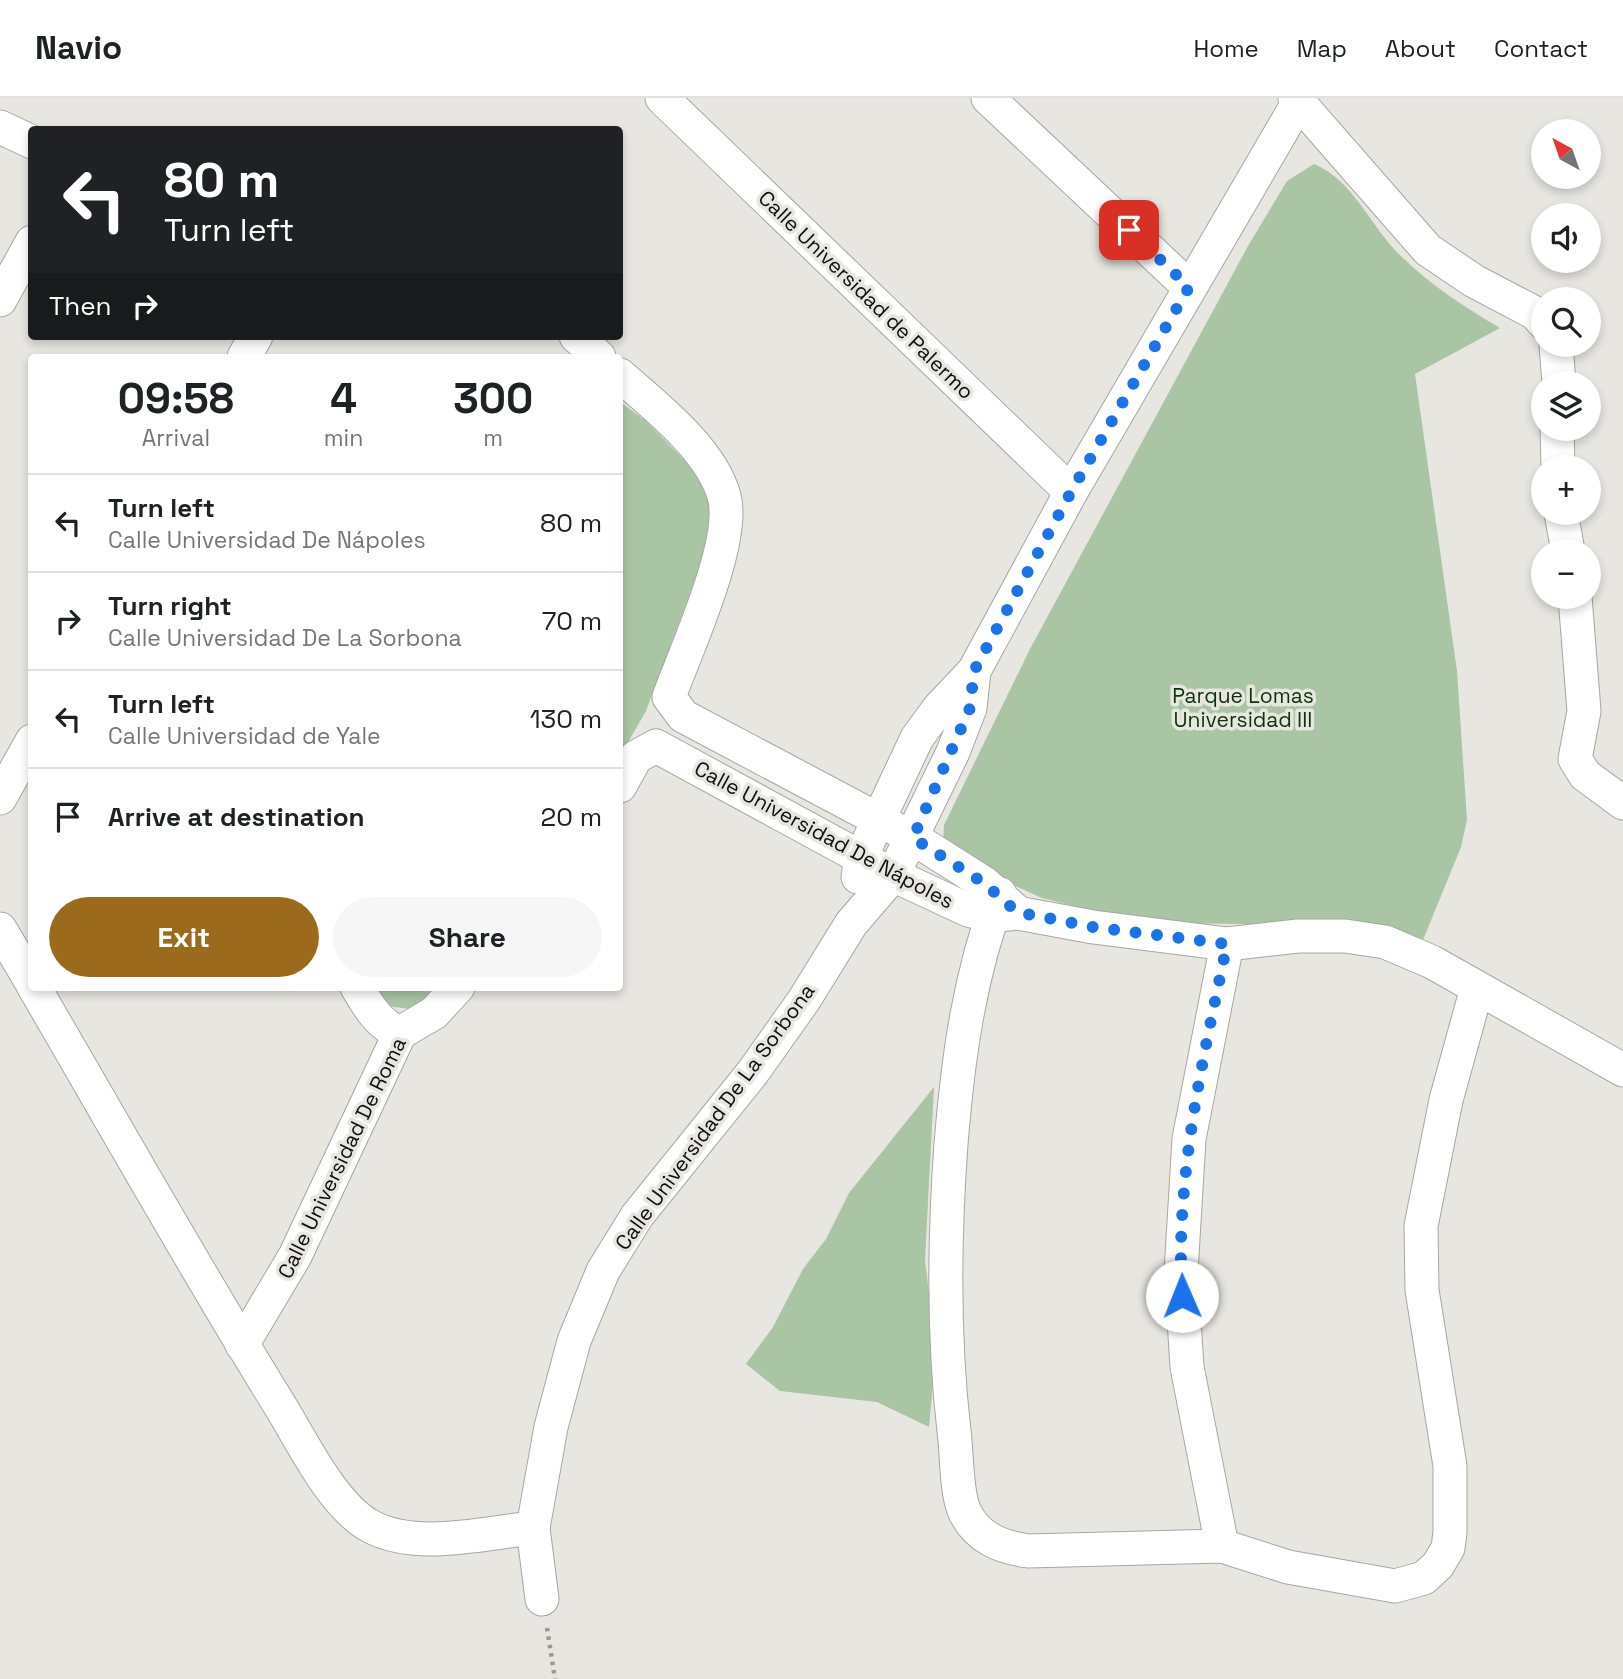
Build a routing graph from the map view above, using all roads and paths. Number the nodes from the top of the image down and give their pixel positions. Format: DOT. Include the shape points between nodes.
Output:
graph roads {
  1 [pos="662,98"];
  2 [pos="988,98"];
  3 [pos="1298,99"];
  4 [pos="0,127"];
  5 [pos="28,140"];
  6 [pos="28,249"];
  7 [pos="1189,287"];
  8 [pos="0,300"];
  9 [pos="1531,311"];
  10 [pos="580,340"];
  11 [pos="596,354"];
  12 [pos="623,378"];
  13 [pos="1071,492"];
  14 [pos="1576,609"];
  15 [pos="974,671"];
  16 [pos="28,748"];
  17 [pos="623,781"];
  18 [pos="0,798"];
  19 [pos="1623,803"];
  20 [pos="877,822"];
  21 [pos="913,838"];
  22 [pos="861,857"];
  23 [pos="893,874"];
  24 [pos="1003,908"];
  25 [pos="850,924"];
  26 [pos="0,929"];
  27 [pos="1227,944"];
  28 [pos="28,977"];
  29 [pos="1477,988"];
  30 [pos="36,991"];
  31 [pos="360,991"];
  32 [pos="453,991"];
  33 [pos="400,1033"];
  34 [pos="1623,1070"];
  35 [pos="242,1345"];
  36 [pos="533,1528"];
  37 [pos="1222,1546"];
  38 [pos="542,1599"];
  39 [pos="555,1679"];
  1 -- 13 [label="street, Calle Universidad de Palermo"];
  2 -- 7 [label="street"];
  3 -- 7 [label="street, Calle Universidad De La Sorbona"];
  3 -- 9 [label="street" via="1428,250"];
  4 -- 5 [label="street"];
  6 -- 8 [label="street"];
  7 -- 13 [label="street, Calle Universidad De La Sorbona"];
  10 -- 11 [label="street"];
  12 -- 20 [label="street, Calle Universidad De Nápoles" via="691,442 724,497 726,519 716,568 669,697 683,716"];
  13 -- 15 [label="street, Calle Universidad De La Sorbona"];
  14 -- 19 [label="street" via="1584,711 1576,759 1585,775"];
  15 -- 20 [label="street, Calle Universidad De La Sorbona" via="926,725"];
  15 -- 21 [label="street, Calle Universidad De La Sorbona" via="970,708"];
  16 -- 18 [label="street"];
  17 -- 22 [label="street, Calle Universidad De Nápoles" via="636,757 656,746"];
  20 -- 21 [label="street, Calle Universidad De Nápoles"];
  20 -- 22 [label="street, Calle Universidad De La Sorbona"];
  21 -- 23 [label="street, Calle Universidad De La Sorbona"];
  21 -- 24 [label="street, Calle Universidad De Nápoles"];
  22 -- 23 [label="street, Calle Universidad De Nápoles"];
  22 -- 25 [label="street, Calle Universidad De La Sorbona"];
  23 -- 24 [label="street, Calle Universidad De Nápoles" via="968,910"];
  23 -- 25 [label="street, Calle Universidad De La Sorbona"];
  24 -- 27 [label="street, Calle Universidad De Nápoles" via="1093,927"];
  24 -- 37 [label="street" via="968,998 947,1202 948,1380 963,1509 976,1529 994,1543 1028,1551"];
  25 -- 36 [label="street, Calle Universidad De La Sorbona" via="753,1072 636,1216 603,1271 575,1341 551,1427"];
  26 -- 28 [label="street"];
  27 -- 29 [label="street, Calle Universidad De Nápoles" via="1298,936 1385,942 1433,962"];
  27 -- 37 [label="street" via="1189,1139 1181,1272 1187,1367"];
  29 -- 34 [label="street, Calle Universidad De Nápoles"];
  29 -- 37 [label="street" via="1446,1100 1420,1226 1422,1290 1450,1466 1448,1548 1424,1578 1395,1586 1288,1567"];
  30 -- 35 [label="street"];
  31 -- 33 [label="street" via="388,1028"];
  32 -- 33 [label="street, Calle Universidad De Roma" via="434,1013"];
  33 -- 35 [label="street, Calle Universidad De Roma" via="295,1256"];
  35 -- 36 [label="street" via="328,1483 355,1517 394,1535 429,1538"];
  36 -- 38 [label="street, Calle Universidad De La Sorbona"];
  38 -- 39 [label="path"];
}
